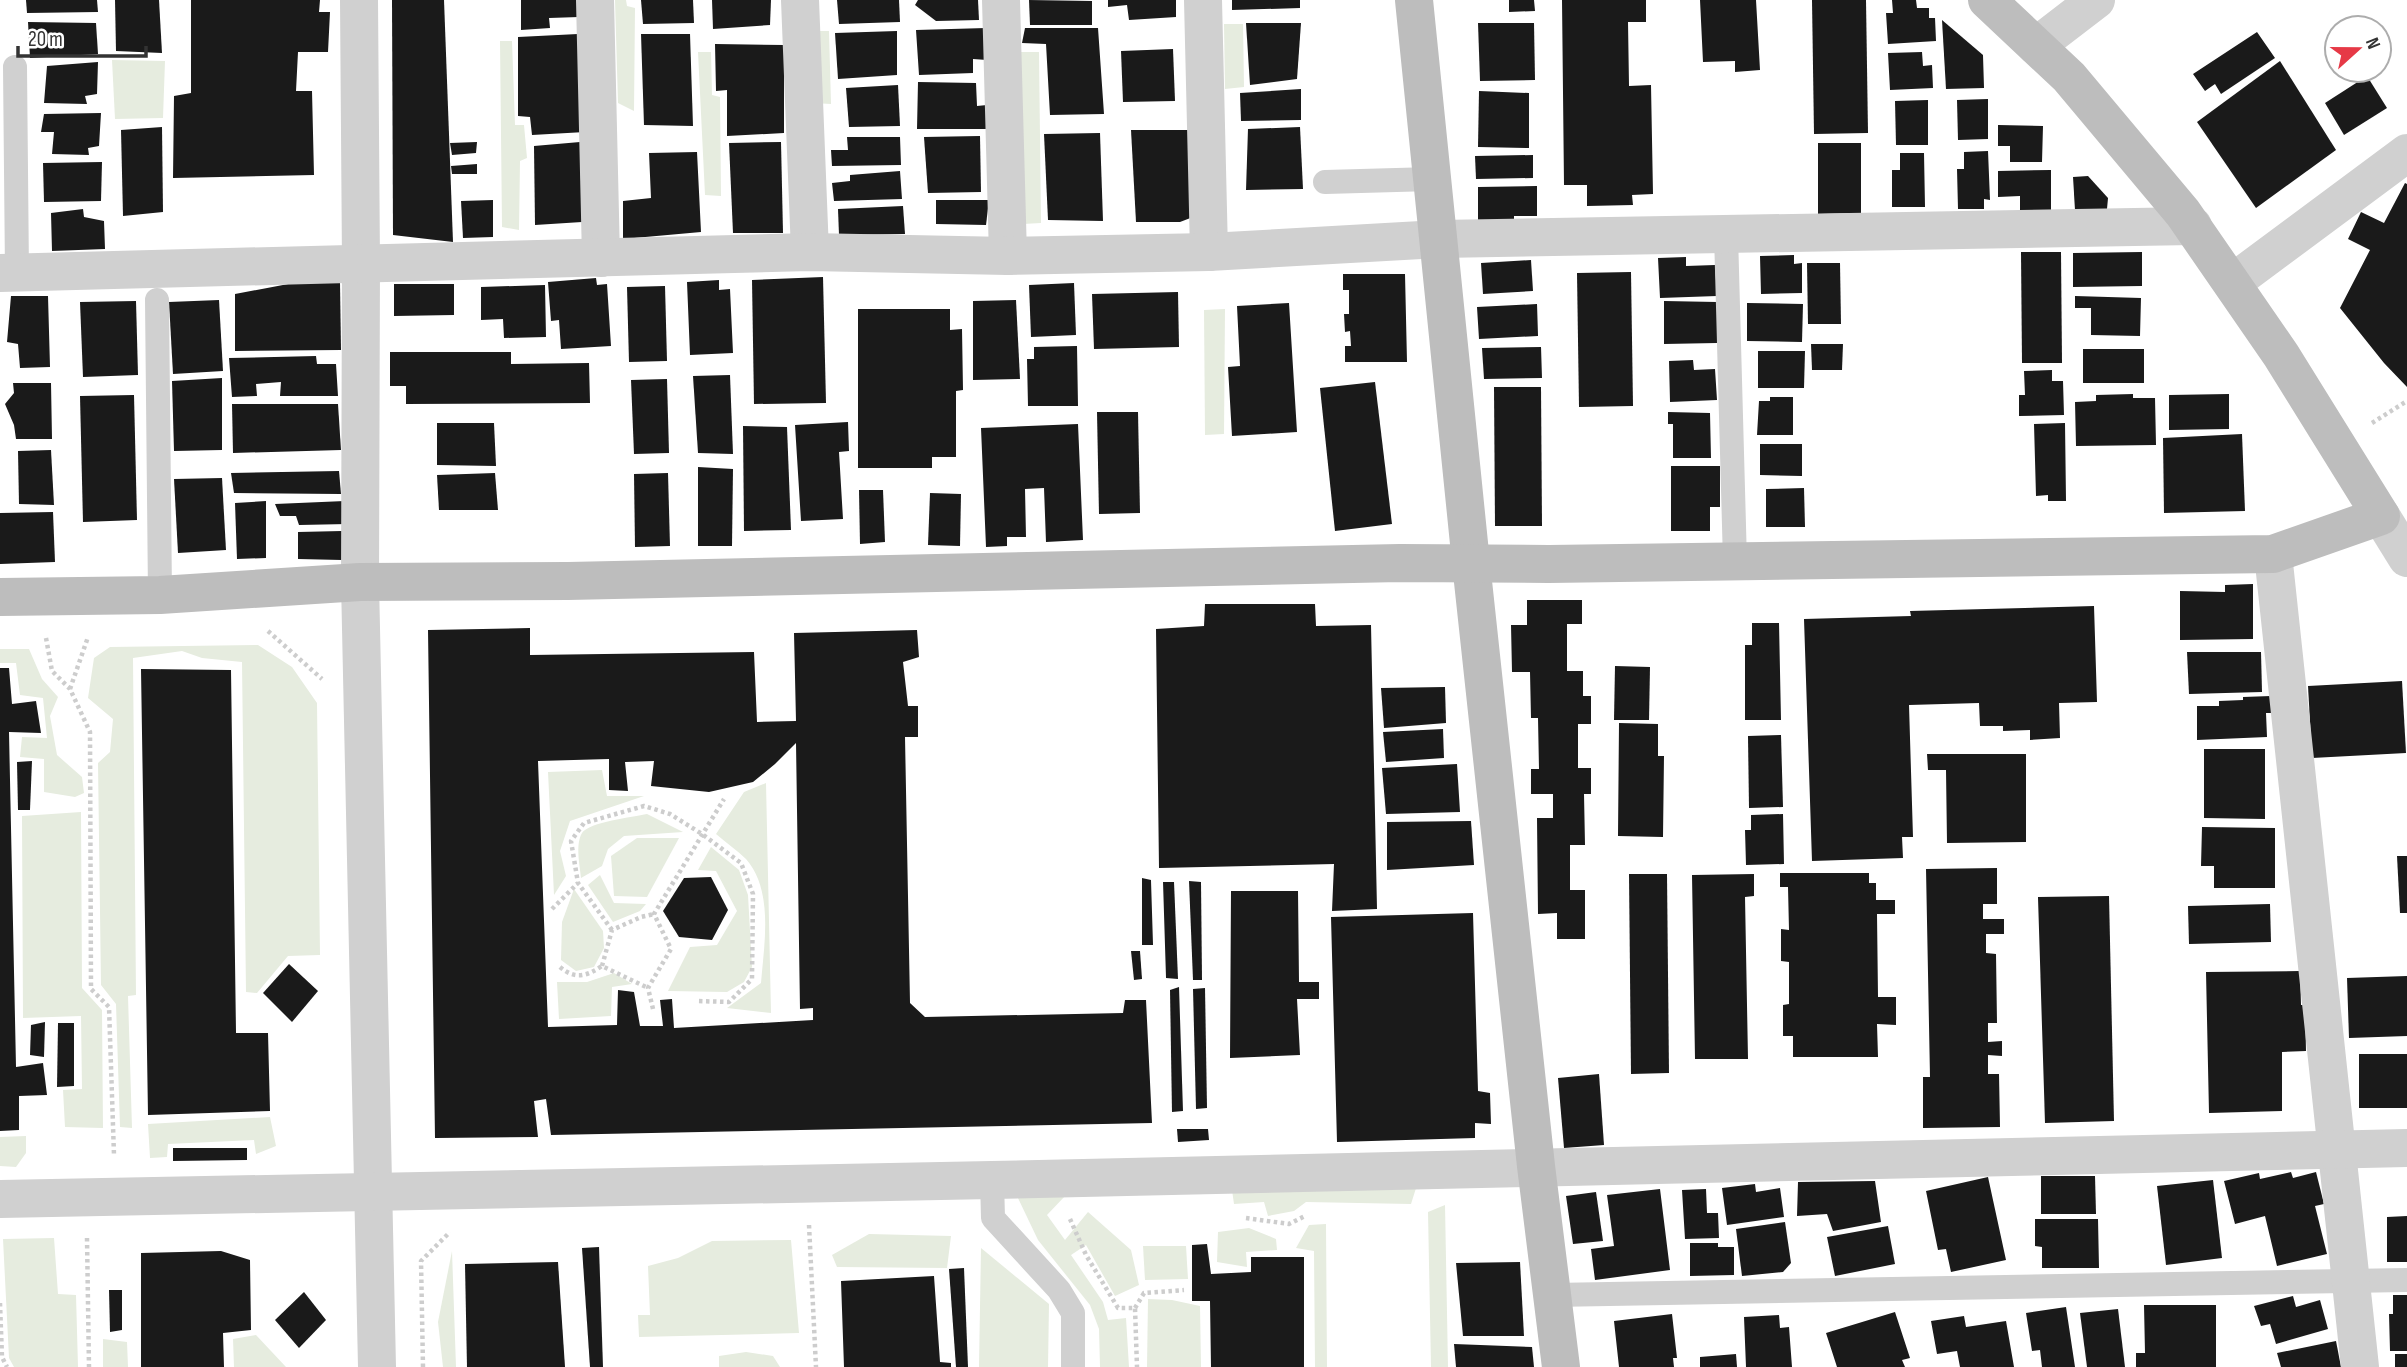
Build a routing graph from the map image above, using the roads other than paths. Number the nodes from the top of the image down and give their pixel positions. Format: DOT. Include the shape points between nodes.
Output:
graph roads {
  1 [pos="359,0"];
  2 [pos="595,0"];
  3 [pos="800,0"];
  4 [pos="1001,0"];
  5 [pos="1203,0"];
  6 [pos="1414,0"];
  7 [pos="1987,0"];
  8 [pos="2096,0"];
  9 [pos="2036,46"];
  10 [pos="16,67"];
  11 [pos="2407,153"];
  12 [pos="1432,179"];
  13 [pos="1325,182"];
  14 [pos="2193,226"];
  15 [pos="1726,234"];
  16 [pos="1439,239"];
  17 [pos="810,252"];
  18 [pos="1209,252"];
  19 [pos="1008,256"];
  20 [pos="601,258"];
  21 [pos="361,264"];
  22 [pos="8,273"];
  23 [pos="2232,283"];
  24 [pos="157,300"];
  25 [pos="2381,516"];
  26 [pos="2273,554"];
  27 [pos="2407,558"];
  28 [pos="1735,562"];
  29 [pos="1471,563"];
  30 [pos="360,582"];
  31 [pos="160,595"];
  32 [pos="0,597"];
  33 [pos="2407,1148"];
  34 [pos="2338,1149"];
  35 [pos="1536,1166"];
  36 [pos="992,1180"];
  37 [pos="373,1191"];
  38 [pos="0,1199"];
  39 [pos="2407,1280"];
  40 [pos="2350,1282"];
  41 [pos="1552,1295"];
  42 [pos="377,1367"];
  43 [pos="1073,1367"];
  44 [pos="1561,1367"];
  45 [pos="2360,1367"];
  1 -- 21 [label="street"];
  2 -- 20 [label="street"];
  3 -- 17 [label="street"];
  4 -- 19 [label="street"];
  5 -- 18 [label="street"];
  6 -- 12 [label="street"];
  7 -- 9 [label="street"];
  8 -- 9 [label="street"];
  9 -- 14 [label="street" via="2068,77"];
  10 -- 22 [label="lane"];
  11 -- 23 [label="street"];
  12 -- 13 [label="lane"];
  12 -- 16 [label="street"];
  14 -- 15 [label="street"];
  14 -- 23 [label="street"];
  15 -- 16 [label="street"];
  15 -- 28 [label="lane"];
  16 -- 18 [label="street"];
  16 -- 29 [label="street"];
  17 -- 19 [label="street"];
  17 -- 20 [label="street"];
  18 -- 19 [label="street"];
  20 -- 21 [label="street"];
  21 -- 22 [label="street"];
  21 -- 30 [label="street"];
  23 -- 25 [label="street"];
  24 -- 31 [label="lane"];
  25 -- 26 [label="street"];
  25 -- 27 [label="street"];
  26 -- 28 [label="street"];
  26 -- 34 [label="street"];
  28 -- 29 [label="street"];
  29 -- 30 [label="street"];
  29 -- 35 [label="street"];
  30 -- 31 [label="street"];
  30 -- 37 [label="street"];
  31 -- 32 [label="street"];
  33 -- 34 [label="street"];
  34 -- 35 [label="street"];
  34 -- 40 [label="street"];
  35 -- 36 [label="street"];
  35 -- 41 [label="street"];
  36 -- 37 [label="street"];
  36 -- 43 [label="lane" via="993,1218 1059,1290 1073,1313"];
  37 -- 38 [label="street"];
  37 -- 42 [label="street"];
  39 -- 40 [label="lane"];
  40 -- 41 [label="lane"];
  40 -- 45 [label="street"];
  41 -- 44 [label="street"];
}
